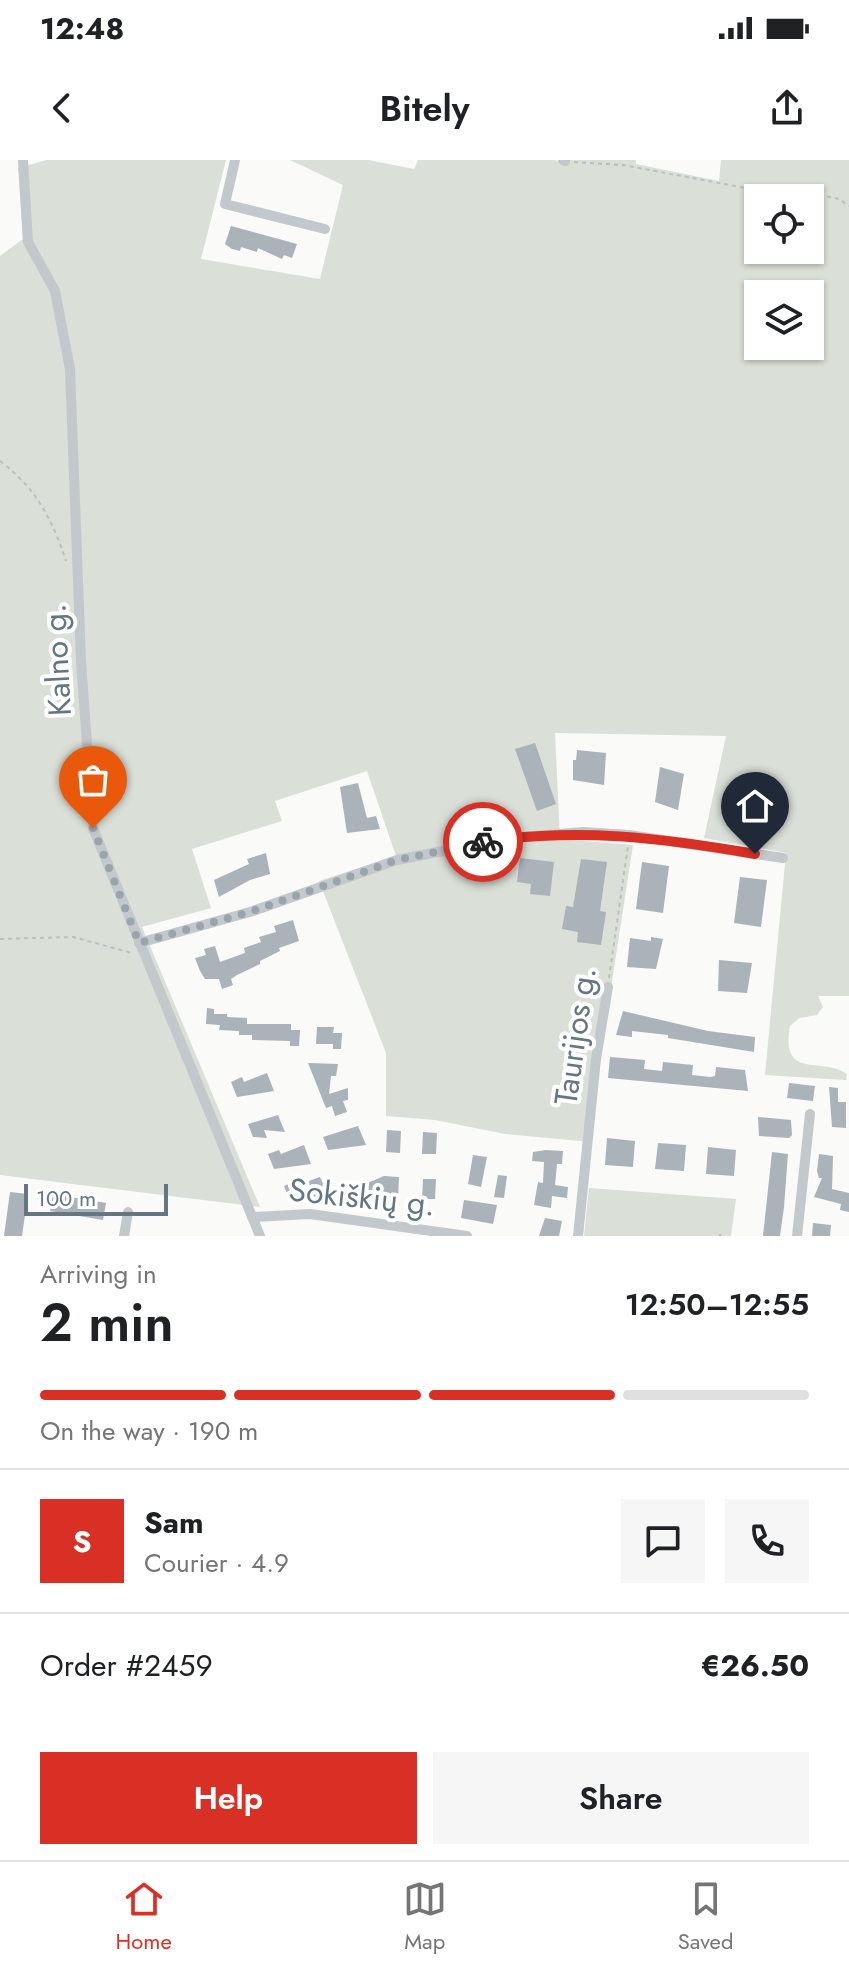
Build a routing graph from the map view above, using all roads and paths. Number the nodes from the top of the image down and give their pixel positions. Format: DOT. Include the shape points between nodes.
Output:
graph roads {
  1 [pos="23,160"];
  2 [pos="235,160"];
  3 [pos="564,160"];
  4 [pos="849,206"];
  5 [pos="325,229"];
  6 [pos="0,461"];
  7 [pos="68,566"];
  8 [pos="628,844"];
  9 [pos="783,858"];
  10 [pos="0,939"];
  11 [pos="139,943"];
  12 [pos="144,954"];
  13 [pos="608,987"];
  14 [pos="810,1114"];
  15 [pos="128,1212"];
  16 [pos="252,1217"];
  17 [pos="124,1236"];
  18 [pos="260,1236"];
  19 [pos="467,1236"];
  20 [pos="578,1236"];
  21 [pos="797,1236"];
  1 -- 11 [label="street, Kalno g." via="28,242 51,277 67,349 93,828"];
  2 -- 5 [label="street" via="225,204"];
  3 -- 4 [label="path" via="623,165 778,194 815,194"];
  6 -- 7 [label="path" via="40,500"];
  8 -- 13 [label="path, Taurijos g."];
  9 -- 11 [label="street" via="629,835 584,832 509,838 397,860 250,912"];
  10 -- 12 [label="path" via="73,937"];
  11 -- 12 [label="street, Kalno g."];
  12 -- 16 [label="street, Kalno g."];
  13 -- 20 [label="street, Taurijos g."];
  14 -- 21 [label="street"];
  15 -- 17 [label="street"];
  16 -- 18 [label="street, Kalno g."];
  16 -- 19 [label="street, Sokiškių g." via="310,1214"];
}
